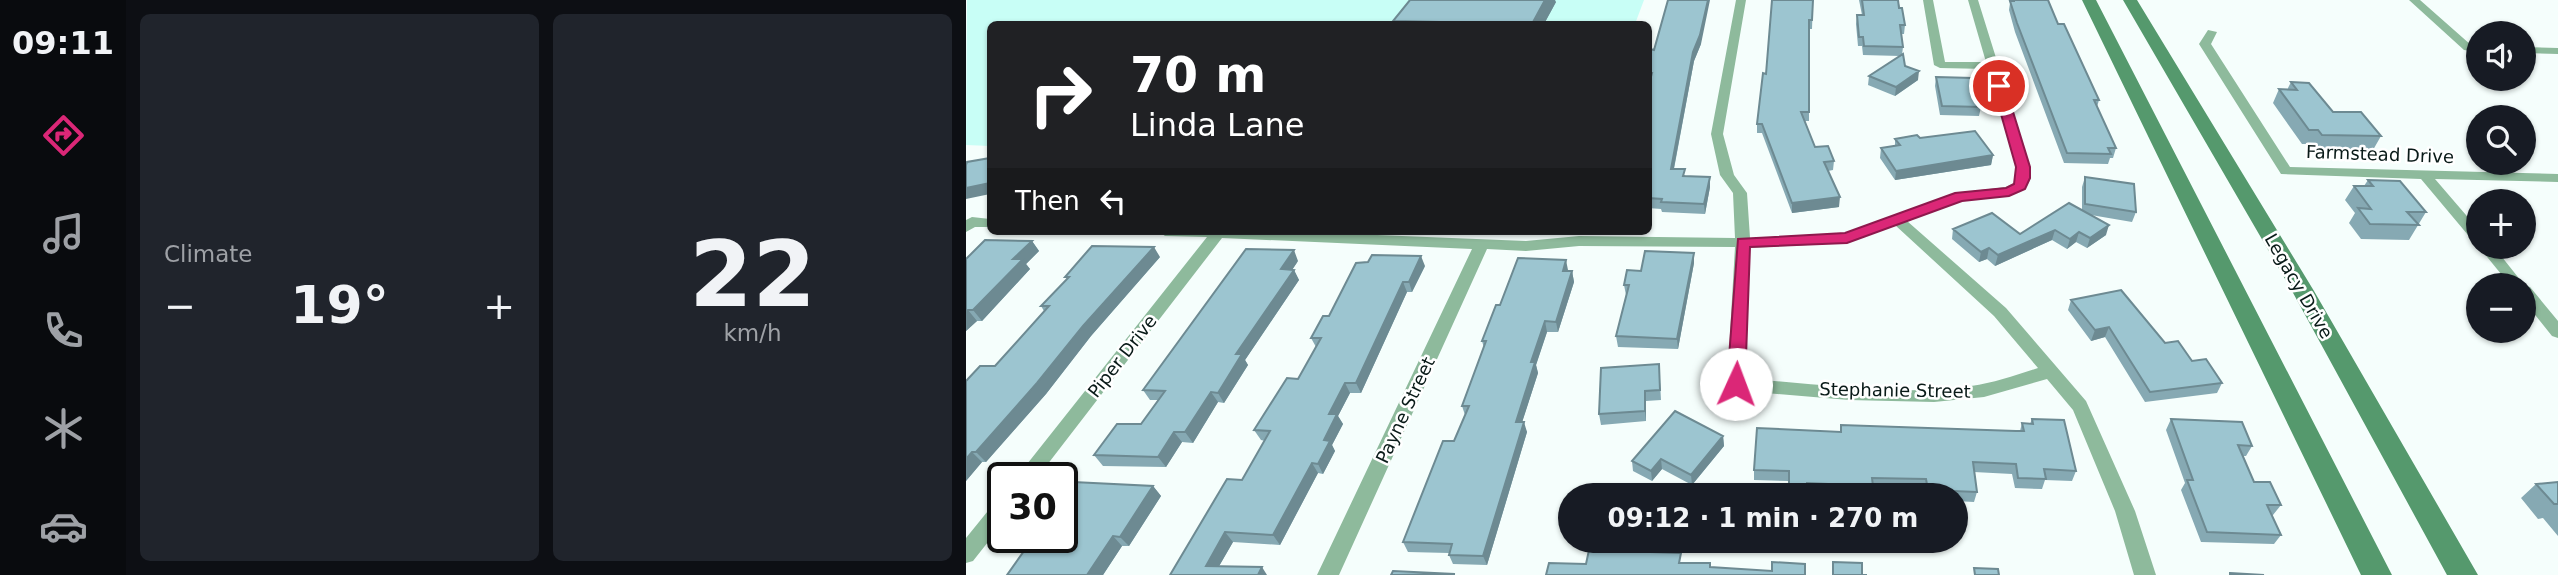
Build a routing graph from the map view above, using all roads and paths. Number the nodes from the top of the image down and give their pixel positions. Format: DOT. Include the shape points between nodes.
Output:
graph roads {
  1 [pos="1741,0"];
  2 [pos="1928,0"];
  3 [pos="1973,0"];
  4 [pos="2090,0"];
  5 [pos="2130,0"];
  6 [pos="2414,0"];
  7 [pos="2212,32"];
  8 [pos="2466,42"];
  9 [pos="2536,50"];
  10 [pos="2558,51"];
  11 [pos="1993,66"];
  12 [pos="2424,174"];
  13 [pos="2558,178"];
  14 [pos="1899,220"];
  15 [pos="987,223"];
  16 [pos="969,224"];
  17 [pos="2466,224"];
  18 [pos="1216,235"];
  19 [pos="1262,235"];
  20 [pos="1743,243"];
  21 [pos="1481,245"];
  22 [pos="2496,259"];
  23 [pos="2508,273"];
  24 [pos="2536,305"];
  25 [pos="2558,332"];
  26 [pos="2051,371"];
  27 [pos="1039,462"];
  28 [pos="987,527"];
  29 [pos="966,554"];
  30 [pos="1328,575"];
  31 [pos="2145,575"];
  32 [pos="2376,575"];
  33 [pos="2463,575"];
  1 -- 20 [label="street" via="1717,134 1727,175 1740,193"];
  2 -- 11 [label="street" via="1940,65"];
  3 -- 11 [label="street"];
  4 -- 32 [label="main road"];
  5 -- 33 [label="main road, Legacy Drive" via="2304,291"];
  6 -- 8 [label="street"];
  7 -- 12 [label="street, Farmstead Drive" via="2205,44 2286,171"];
  9 -- 10 [label="street"];
  11 -- 14 [label="street" via="2023,167 2020,186 1960,197"];
  12 -- 13 [label="street, Farmstead Drive"];
  12 -- 17 [label="street"];
  14 -- 20 [label="street" via="1847,238"];
  14 -- 26 [label="street" via="2000,312"];
  15 -- 16 [label="street"];
  18 -- 27 [label="street, Piper Drive"];
  19 -- 21 [label="street"];
  20 -- 21 [label="street"];
  20 -- 26 [label="street, Stephanie Street" via="1736,384 1961,394"];
  21 -- 30 [label="street, Payne Street"];
  22 -- 23 [label="street"];
  24 -- 25 [label="street"];
  26 -- 31 [label="street" via="2080,406 2125,512"];
  28 -- 29 [label="street"];
}
